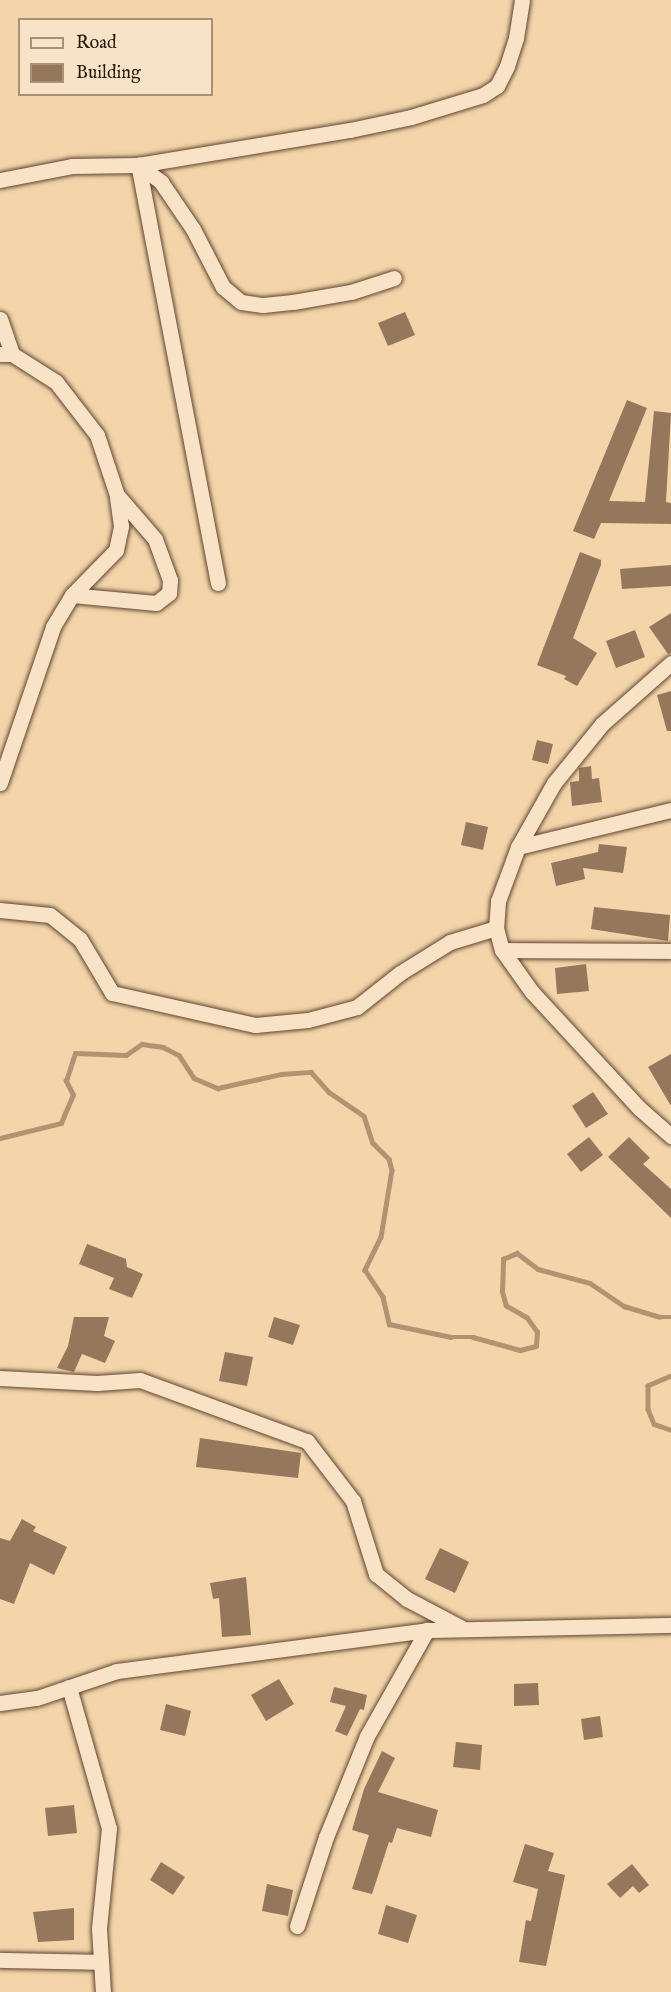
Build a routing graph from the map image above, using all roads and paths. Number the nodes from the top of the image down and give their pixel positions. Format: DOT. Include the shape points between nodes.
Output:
graph roads {
  1 [pos="522,0"];
  2 [pos="138,165"];
  3 [pos="0,180"];
  4 [pos="394,278"];
  5 [pos="0,319"];
  6 [pos="6,354"];
  7 [pos="117,495"];
  8 [pos="218,583"];
  9 [pos="72,595"];
  10 [pos="671,663"];
  11 [pos="0,783"];
  12 [pos="671,810"];
  13 [pos="518,847"];
  14 [pos="0,910"];
  15 [pos="495,928"];
  16 [pos="502,950"];
  17 [pos="671,951"];
  18 [pos="671,1136"];
  19 [pos="0,1378"];
  20 [pos="671,1625"];
  21 [pos="462,1628"];
  22 [pos="427,1630"];
  23 [pos="69,1687"];
  24 [pos="0,1703"];
  25 [pos="297,1926"];
  26 [pos="0,1960"];
  27 [pos="101,1962"];
  28 [pos="103,1992"];
  1 -- 2 [label="street" via="507,66 497,86 483,95 351,130"];
  2 -- 3 [label="street" via="72,166"];
  2 -- 4 [label="street" via="161,182 193,229 223,287 241,302 264,305 305,300 351,292"];
  2 -- 8 [label="street"];
  5 -- 6 [label="street"];
  6 -- 7 [label="street" via="56,382 97,435"];
  7 -- 9 [label="street" via="122,526 116,550"];
  7 -- 9 [label="street" via="155,539 170,580 169,593 156,603 140,604 110,596"];
  9 -- 11 [label="street" via="53,627"];
  10 -- 13 [label="street" via="602,724 554,783"];
  12 -- 13 [label="street"];
  13 -- 15 [label="street" via="498,901"];
  14 -- 15 [label="street" via="50,915 80,939 112,993 255,1026 308,1020 357,1007 400,973 450,942"];
  15 -- 16 [label="street"];
  16 -- 17 [label="street"];
  16 -- 18 [label="street" via="532,992 639,1108"];
  19 -- 21 [label="street" via="97,1383 140,1380 307,1441 353,1501 376,1574 407,1599"];
  20 -- 21 [label="street"];
  21 -- 22 [label="street"];
  22 -- 23 [label="street" via="117,1671"];
  22 -- 25 [label="street" via="367,1736 326,1837"];
  23 -- 24 [label="street"];
  23 -- 27 [label="street" via="109,1828 99,1929"];
  26 -- 27 [label="street"];
  27 -- 28 [label="street"];
}
